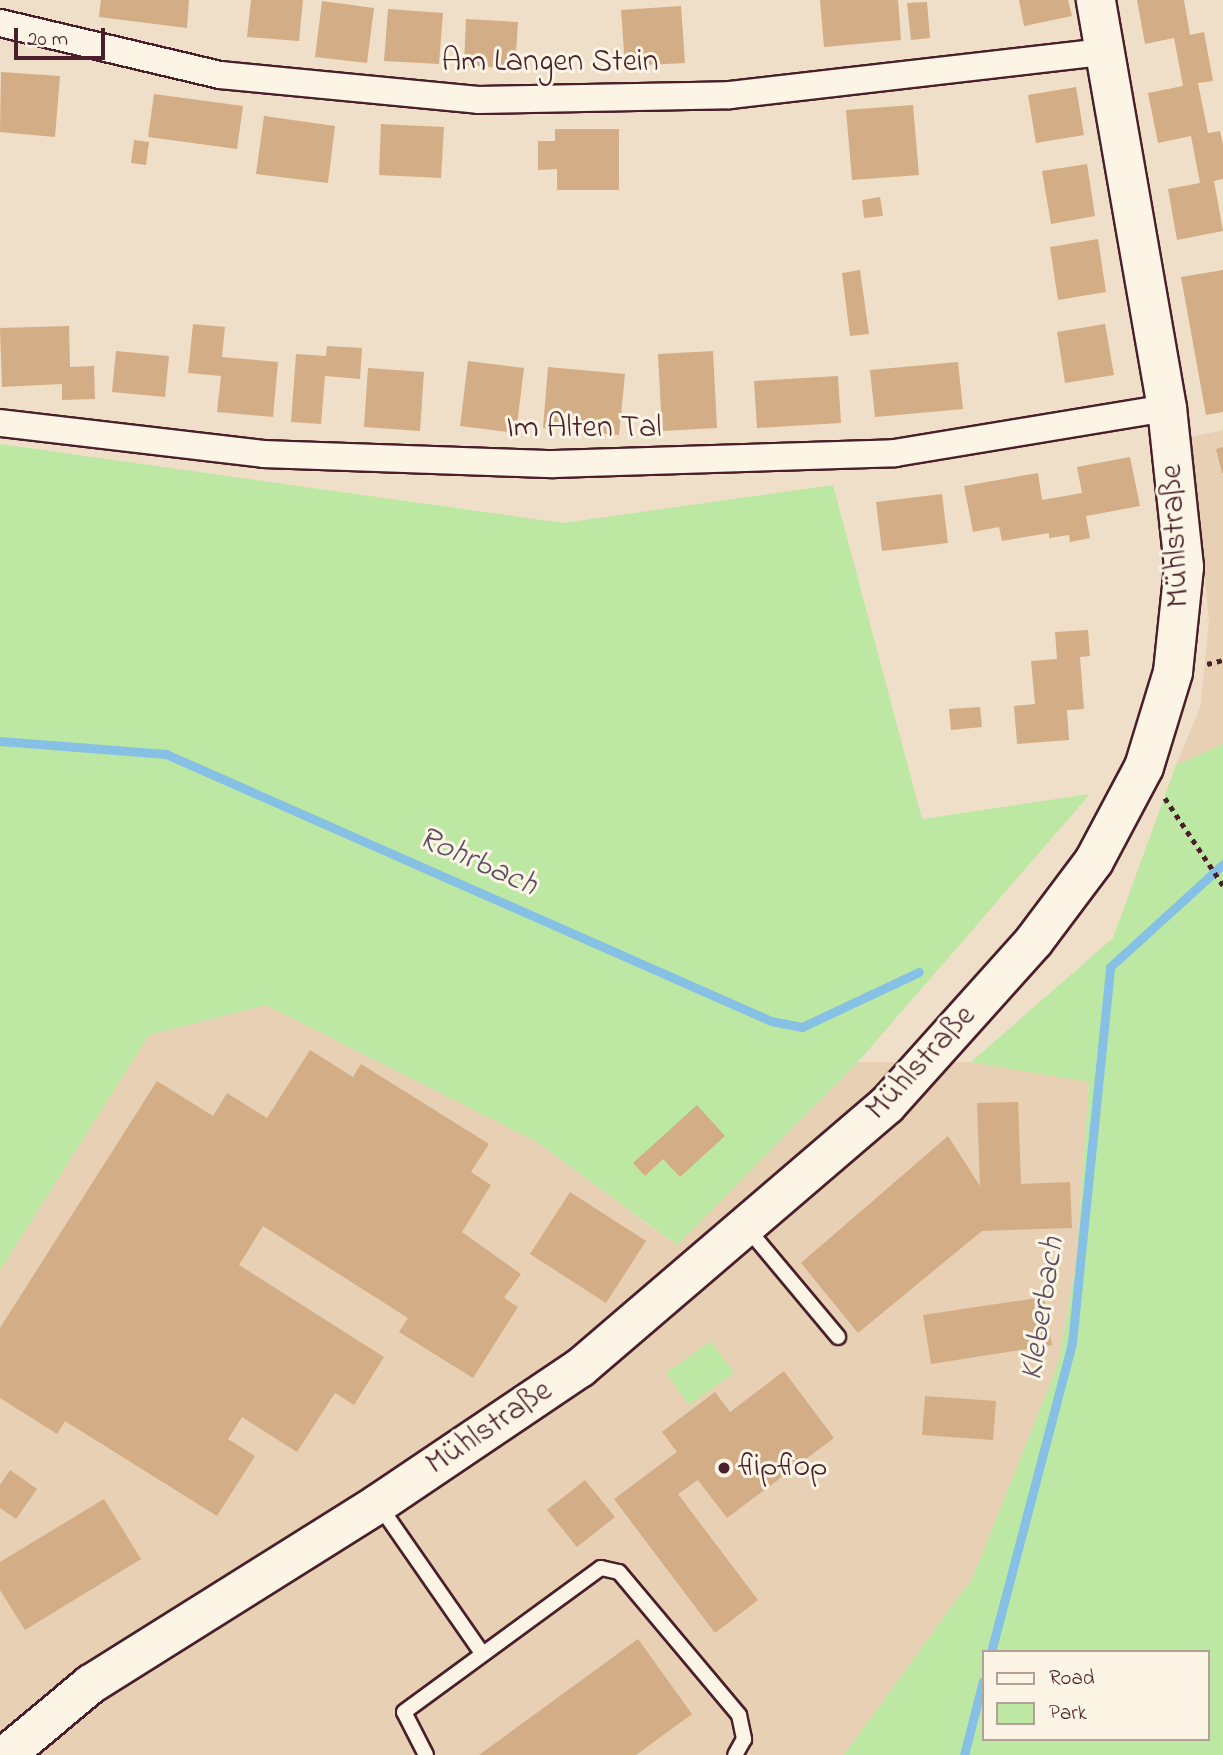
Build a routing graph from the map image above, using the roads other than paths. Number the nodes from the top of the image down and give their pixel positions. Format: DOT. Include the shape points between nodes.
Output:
graph roads {
  1 [pos="1096,0"];
  2 [pos="0,23"];
  3 [pos="1104,52"];
  4 [pos="1167,408"];
  5 [pos="0,423"];
  6 [pos="747,1228"];
  7 [pos="838,1337"];
  8 [pos="378,1504"];
  9 [pos="482,1653"];
  10 [pos="17,1751"];
  11 [pos="426,1755"];
  12 [pos="735,1755"];
  1 -- 3 [label="street, Mühlstraße"];
  2 -- 3 [label="street, Am Langen Stein" via="220,75 478,100 730,96"];
  3 -- 4 [label="street, Mühlstraße"];
  4 -- 5 [label="street, Im Alten Tal" via="895,453 554,464 263,454"];
  4 -- 6 [label="street, Mühlstraße" via="1183,554 1182,624 1144,767 1094,861 1034,942 887,1105"];
  6 -- 7 [label="lane"];
  6 -- 8 [label="street, Mühlstraße" via="580,1367"];
  8 -- 9 [label="lane"];
  8 -- 10 [label="street, Mühlstraße" via="113,1670"];
  9 -- 11 [label="lane" via="404,1712"];
  9 -- 12 [label="lane" via="601,1568 620,1572 738,1715 744,1739"];
}
